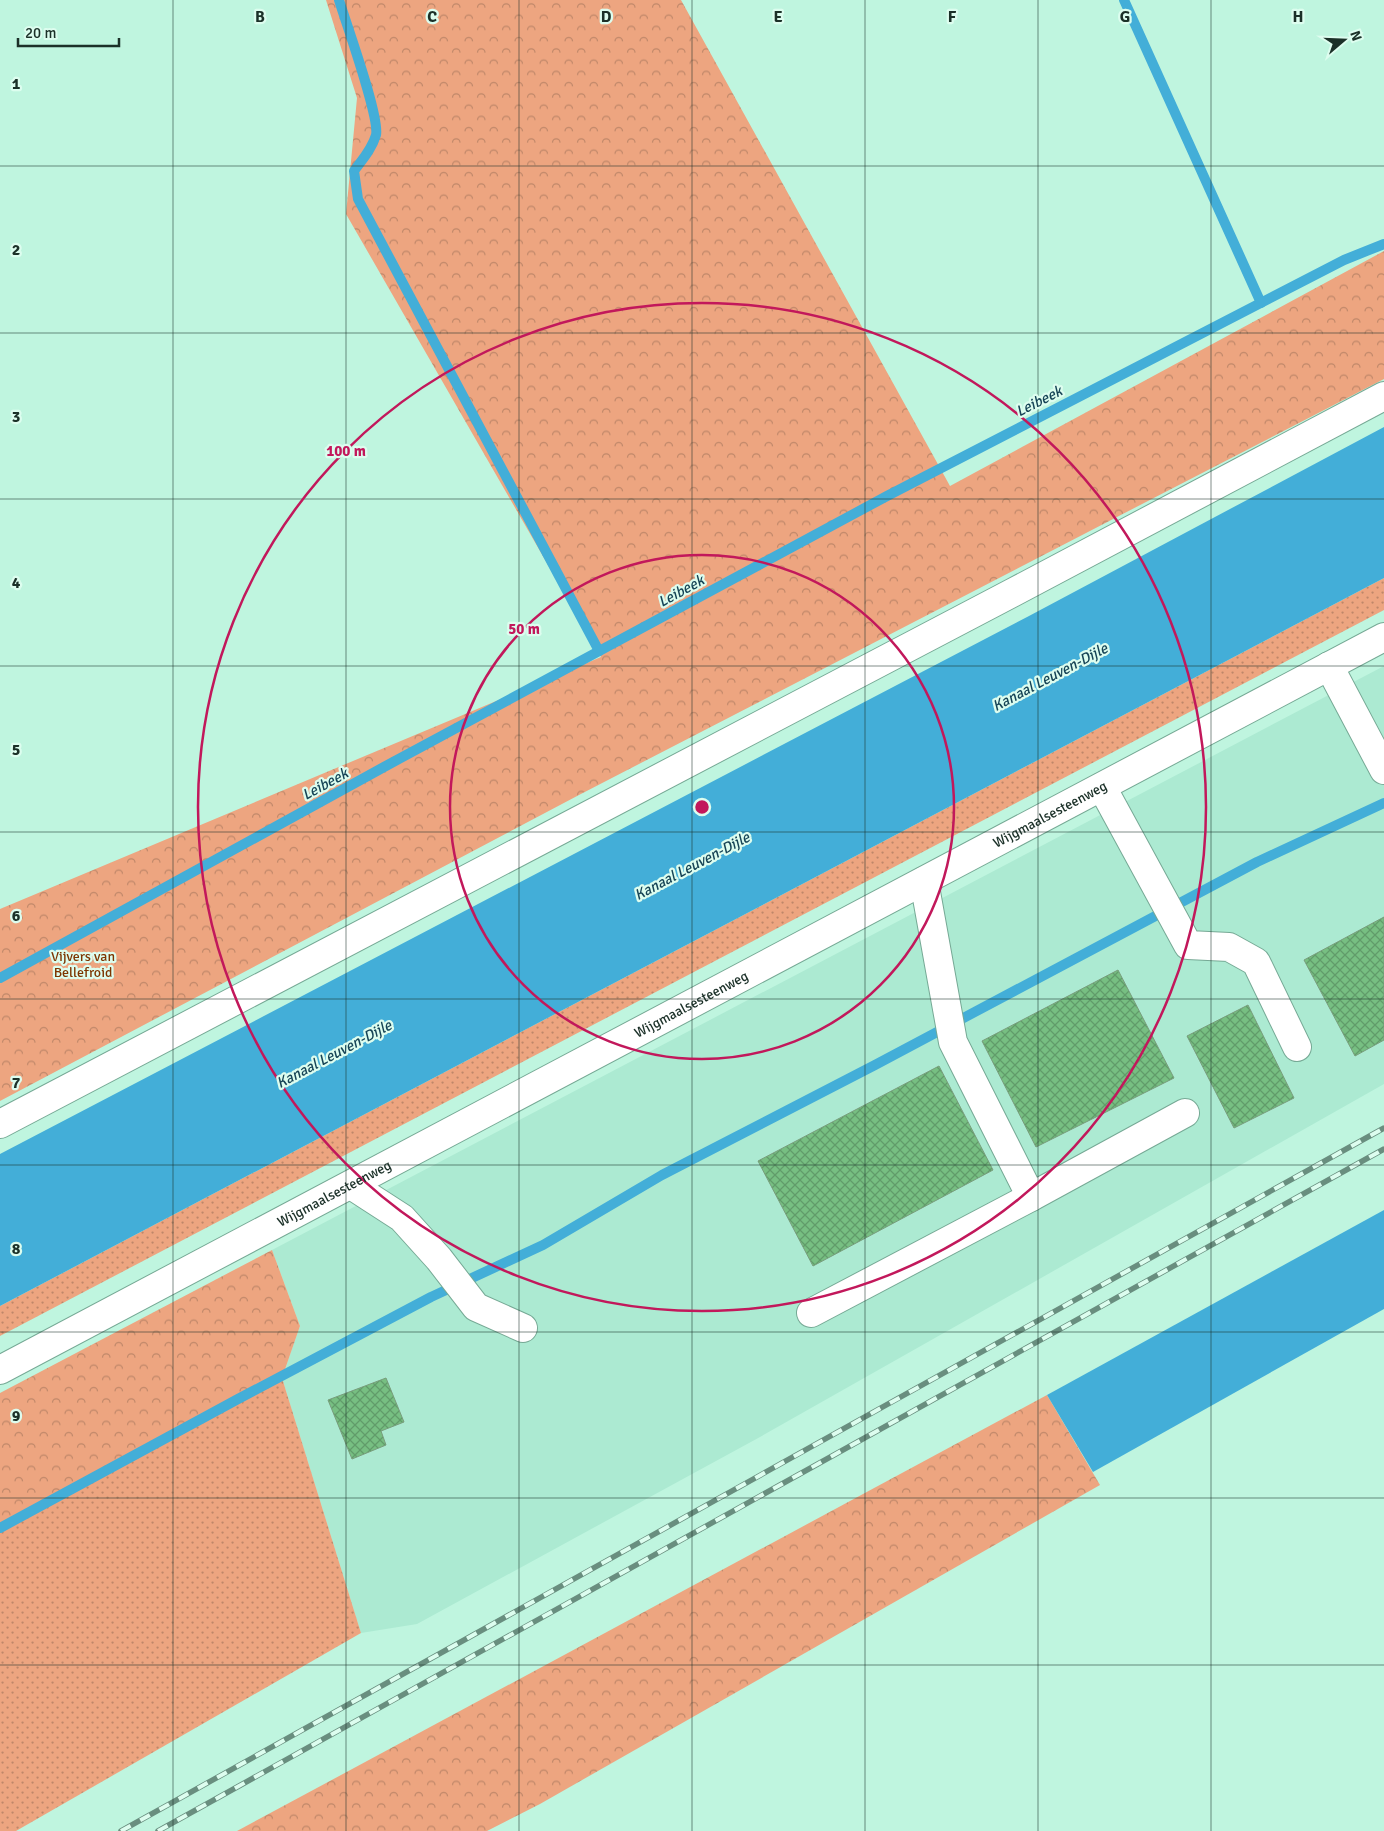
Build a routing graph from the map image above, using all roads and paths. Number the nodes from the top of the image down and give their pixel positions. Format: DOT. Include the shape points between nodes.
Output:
graph roads {
  1 [pos="1384,396"];
  2 [pos="1384,637"];
  3 [pos="1329,666"];
  4 [pos="1384,770"];
  5 [pos="1102,787"];
  6 [pos="924,881"];
  7 [pos="1297,1047"];
  8 [pos="1185,1113"];
  9 [pos="0,1124"];
  10 [pos="352,1185"];
  11 [pos="1031,1196"];
  12 [pos="811,1314"];
  13 [pos="524,1328"];
  14 [pos="0,1370"];
  1 -- 9 [label="street"];
  2 -- 3 [label="street, Wijgmaalsesteenweg"];
  3 -- 4 [label="street"];
  3 -- 5 [label="street, Wijgmaalsesteenweg"];
  5 -- 6 [label="street, Wijgmaalsesteenweg"];
  5 -- 7 [label="street" via="1188,945 1229,947 1256,962"];
  6 -- 10 [label="street, Wijgmaalsesteenweg"];
  6 -- 11 [label="street" via="952,1042"];
  8 -- 11 [label="street"];
  10 -- 13 [label="street" via="402,1218 476,1307"];
  10 -- 14 [label="street, Wijgmaalsesteenweg"];
  11 -- 12 [label="street"];
}
